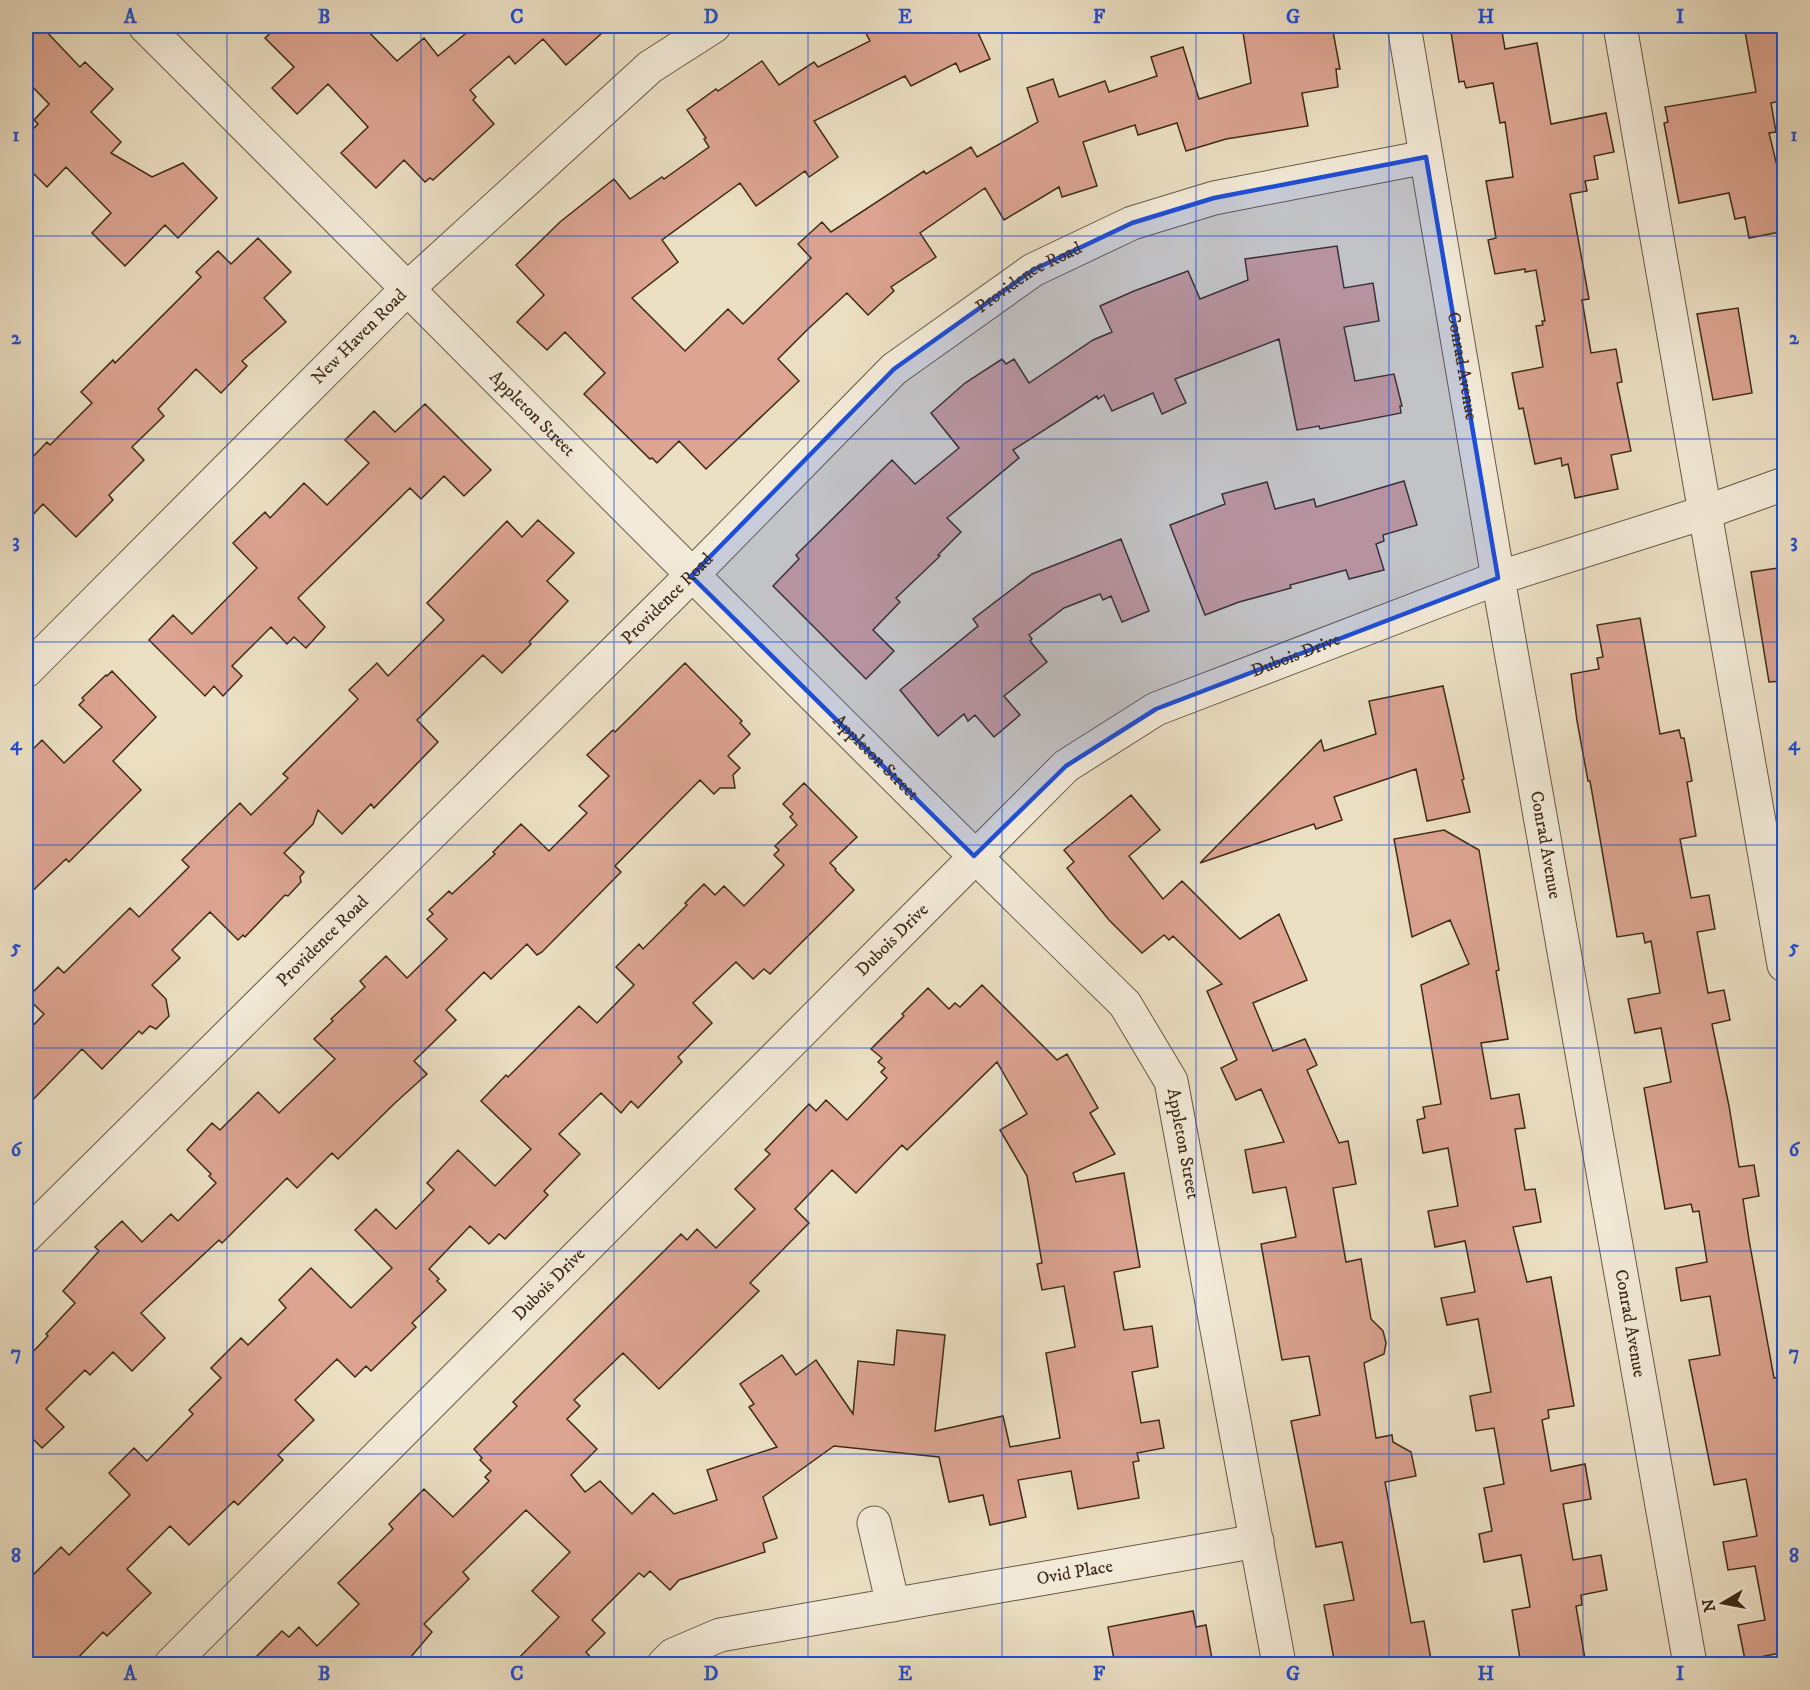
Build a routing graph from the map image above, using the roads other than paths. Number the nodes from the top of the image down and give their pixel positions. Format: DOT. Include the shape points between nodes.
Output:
graph roads {
  1 [pos="145,26"];
  2 [pos="714,26"];
  3 [pos="1404,26"];
  4 [pos="1620,26"];
  5 [pos="1426,157"];
  6 [pos="408,288"];
  7 [pos="1785,484"];
  8 [pos="1706,512"];
  9 [pos="691,576"];
  10 [pos="1498,578"];
  11 [pos="26,671"];
  12 [pos="974,856"];
  13 [pos="1785,965"];
  14 [pos="26,1236"];
  15 [pos="874,1523"];
  16 [pos="1257,1540"];
  17 [pos="893,1605"];
  18 [pos="171,1665"];
  19 [pos="664,1665"];
  20 [pos="1279,1665"];
  21 [pos="1690,1665"];
  1 -- 6 [label="street, Appleton Street"];
  2 -- 6 [label="street, New Haven Road" via="650,67"];
  3 -- 5 [label="street, Conrad Avenue"];
  4 -- 8 [label="street"];
  5 -- 9 [label="street, Providence Road" via="1214,198 1132,223 1033,270 894,369"];
  5 -- 10 [label="street, Conrad Avenue"];
  6 -- 9 [label="street, Appleton Street"];
  6 -- 11 [label="street, New Haven Road"];
  7 -- 8 [label="street, Dubois Drive"];
  8 -- 10 [label="street, Dubois Drive"];
  8 -- 13 [label="street"];
  9 -- 12 [label="street, Appleton Street"];
  9 -- 14 [label="street, Providence Road"];
  10 -- 12 [label="street, Dubois Drive" via="1156,709 1066,766"];
  10 -- 21 [label="street, Conrad Avenue"];
  12 -- 16 [label="street, Appleton Street" via="1125,1004 1171,1081"];
  12 -- 18 [label="street, Dubois Drive"];
  15 -- 17 [label="street"];
  16 -- 17 [label="street, Ovid Place"];
  16 -- 20 [label="street, Appleton Street"];
  17 -- 19 [label="street, Ovid Place" via="720,1635 673,1655"];
}
